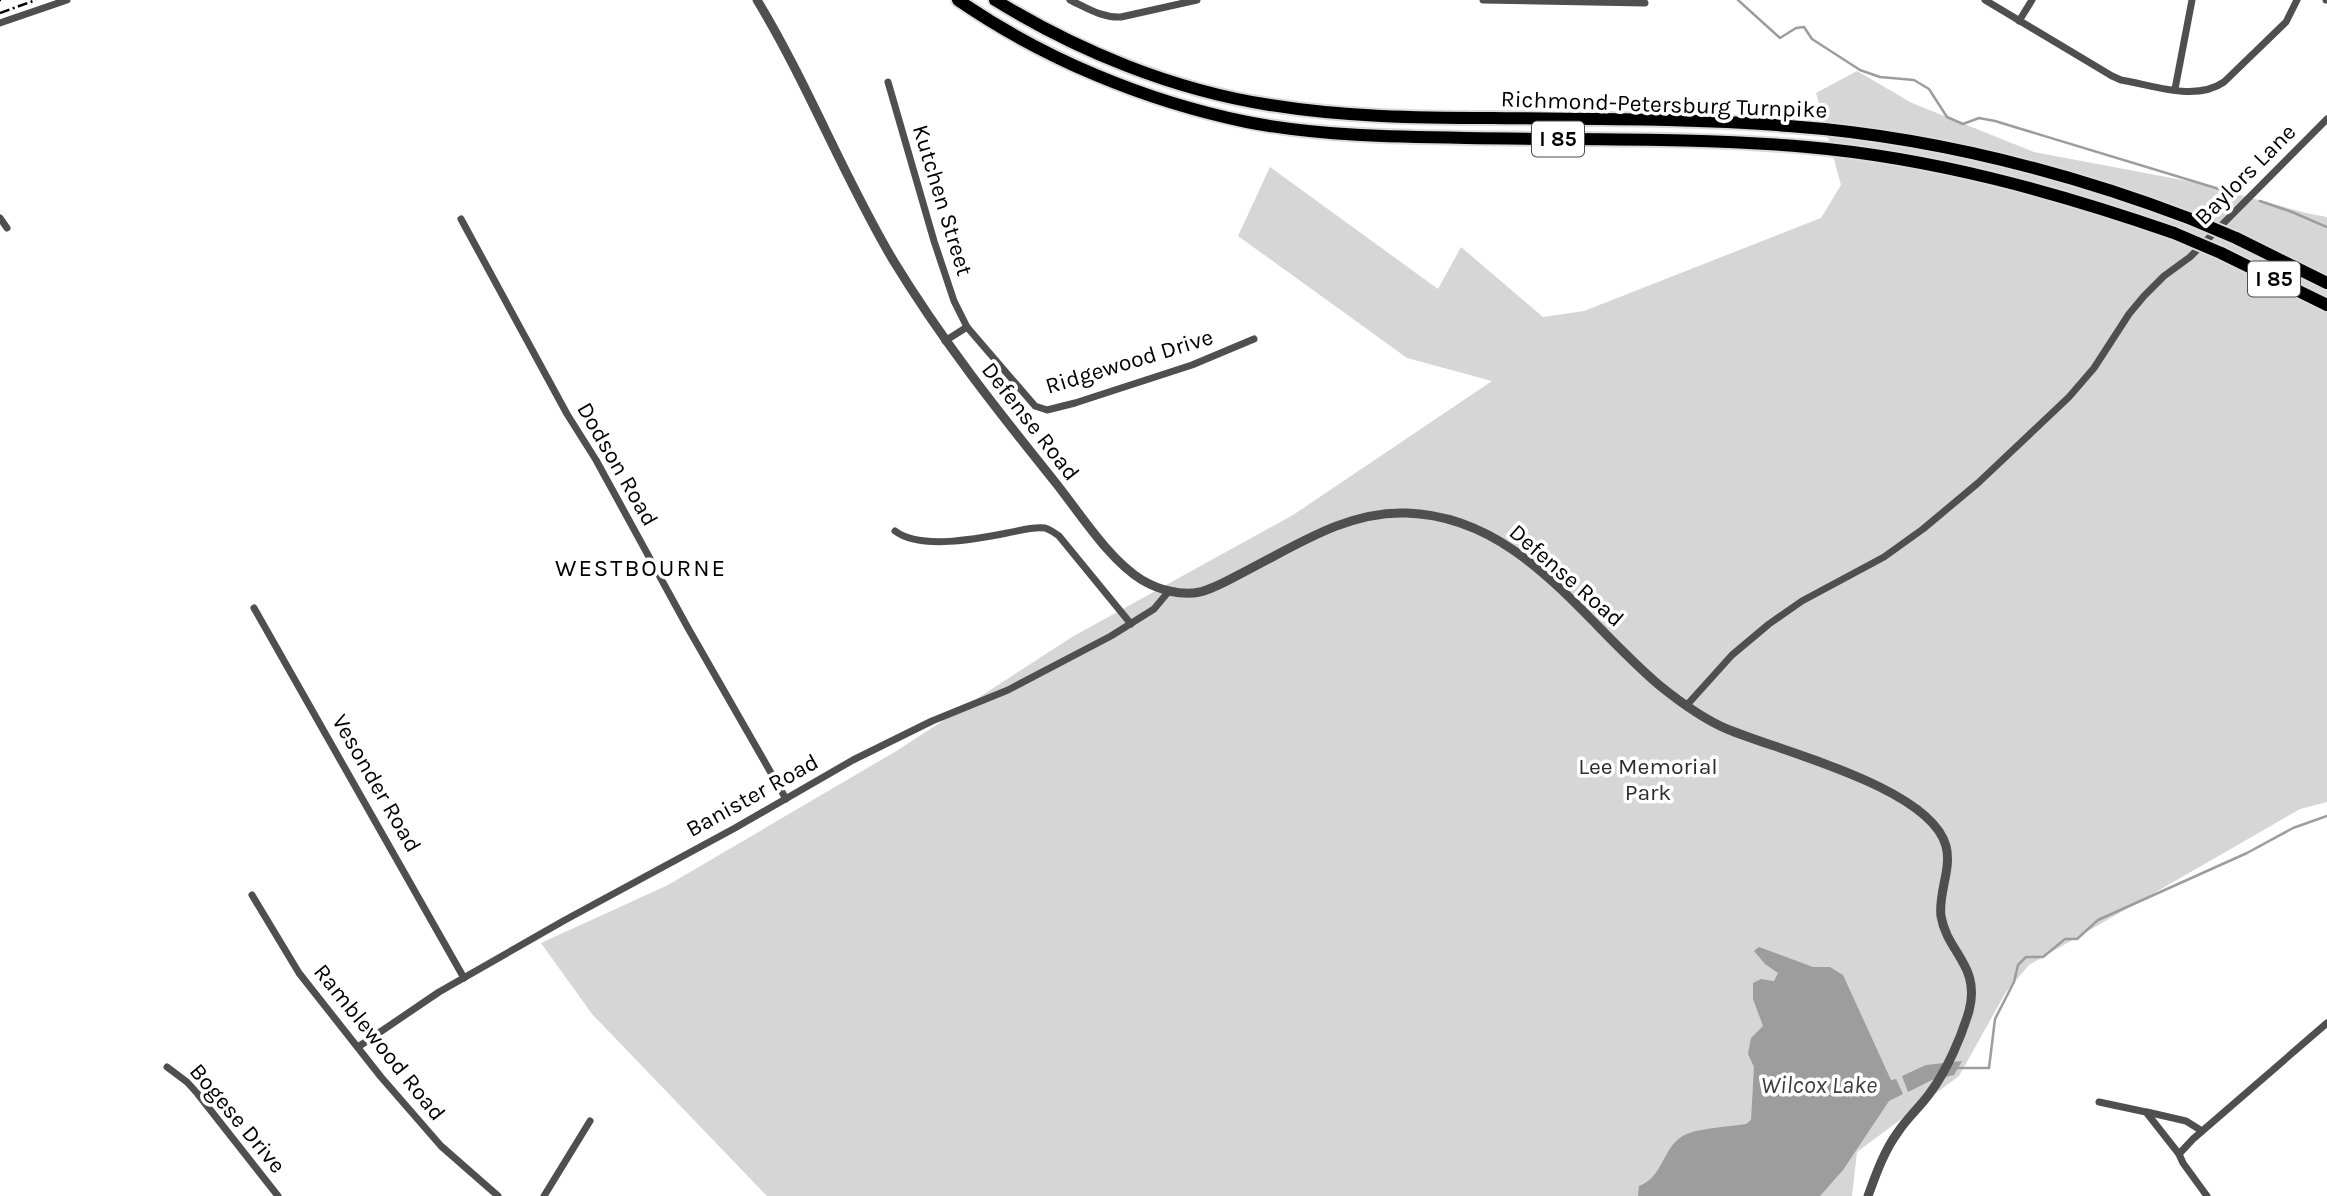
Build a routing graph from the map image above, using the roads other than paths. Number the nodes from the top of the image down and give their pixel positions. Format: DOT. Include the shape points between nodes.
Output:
graph roads {
  1 [pos="67,0"];
  2 [pos="757,0"];
  3 [pos="958,0"];
  4 [pos="995,0"];
  5 [pos="1070,0"];
  6 [pos="1197,0"];
  7 [pos="1483,0"];
  8 [pos="1985,0"];
  9 [pos="2032,0"];
  10 [pos="2192,0"];
  11 [pos="2297,0"];
  12 [pos="1596,1"];
  13 [pos="1645,3"];
  14 [pos="2020,21"];
  15 [pos="0,23"];
  16 [pos="888,82"];
  17 [pos="2175,89"];
  18 [pos="2327,119"];
  19 [pos="0,218"];
  20 [pos="461,219"];
  21 [pos="8,228"];
  22 [pos="2327,283"];
  23 [pos="2327,305"];
  24 [pos="967,327"];
  25 [pos="1254,339"];
  26 [pos="945,341"];
  27 [pos="895,531"];
  28 [pos="1169,590"];
  29 [pos="254,608"];
  30 [pos="1131,624"];
  31 [pos="1686,706"];
  32 [pos="786,799"];
  33 [pos="252,895"];
  34 [pos="464,978"];
  35 [pos="2327,1023"];
  36 [pos="358,1047"];
  37 [pos="167,1067"];
  38 [pos="2099,1102"];
  39 [pos="2146,1112"];
  40 [pos="590,1121"];
  41 [pos="2202,1131"];
  42 [pos="2179,1154"];
  43 [pos="278,1196"];
  44 [pos="498,1196"];
  45 [pos="544,1196"];
  46 [pos="1868,1196"];
  47 [pos="2207,1196"];
  1 -- 15 [label="street"];
  2 -- 26 [label="street, Defense Road" via="879,235"];
  3 -- 23 [label="highway, Richmond-Petersburg Turnpike / I 85, bridge" via="1073,65 1156,98 1248,122 1343,134 1714,142 1891,158 2056,195 2175,233"];
  4 -- 22 [label="highway, Richmond-Petersburg Turnpike / I 85, bridge" via="1108,58 1189,87 1267,105 1353,116 1722,122 1919,142 2031,167 2143,201 2236,238"];
  5 -- 6 [label="street" via="1102,15 1121,17"];
  7 -- 12 [label="street"];
  8 -- 14 [label="street"];
  9 -- 14 [label="street"];
  10 -- 17 [label="street"];
  11 -- 17 [label="street" via="2286,22 2224,82 2206,91"];
  12 -- 13 [label="street"];
  14 -- 17 [label="street" via="2121,80"];
  16 -- 24 [label="street, Kutchen Street" via="938,253"];
  18 -- 31 [label="street, Baylors Lane" via="2190,257 2144,296 2069,397 1978,483 1884,557 1769,624 1732,654"];
  19 -- 21 [label="street"];
  20 -- 32 [label="street, Dodson Road"];
  24 -- 25 [label="street, Ridgewood Drive" via="1033,404 1047,410 1192,365"];
  24 -- 26 [label="street"];
  26 -- 28 [label="street, Defense Road" via="1116,559 1137,578"];
  27 -- 30 [label="street" via="919,541 1046,528 1059,536"];
  28 -- 30 [label="street, Banister Road" via="1154,609"];
  28 -- 31 [label="street, Defense Road" via="1206,590 1351,520 1394,513 1438,516 1474,526 1513,550"];
  29 -- 34 [label="street, Vesonder Road"];
  30 -- 32 [label="street, Banister Road" via="1008,690 888,743"];
  31 -- 46 [label="street, Defense Road" via="1733,732 1840,769 1908,803 1930,820 1946,846 1941,911 1943,924 1966,965 1971,985 1969,1011 1927,1097 1891,1142"];
  32 -- 34 [label="street, Banister Road"];
  33 -- 36 [label="street, Ramblewood Road" via="299,973"];
  34 -- 36 [label="street, Banister Road"];
  35 -- 41 [label="street"];
  36 -- 44 [label="street, Ramblewood Road" via="441,1146"];
  37 -- 43 [label="street, Bogese Drive" via="192,1087"];
  38 -- 39 [label="street"];
  39 -- 41 [label="street" via="2186,1121"];
  39 -- 42 [label="street"];
  40 -- 45 [label="street"];
  41 -- 42 [label="street"];
  42 -- 47 [label="street"];
}
